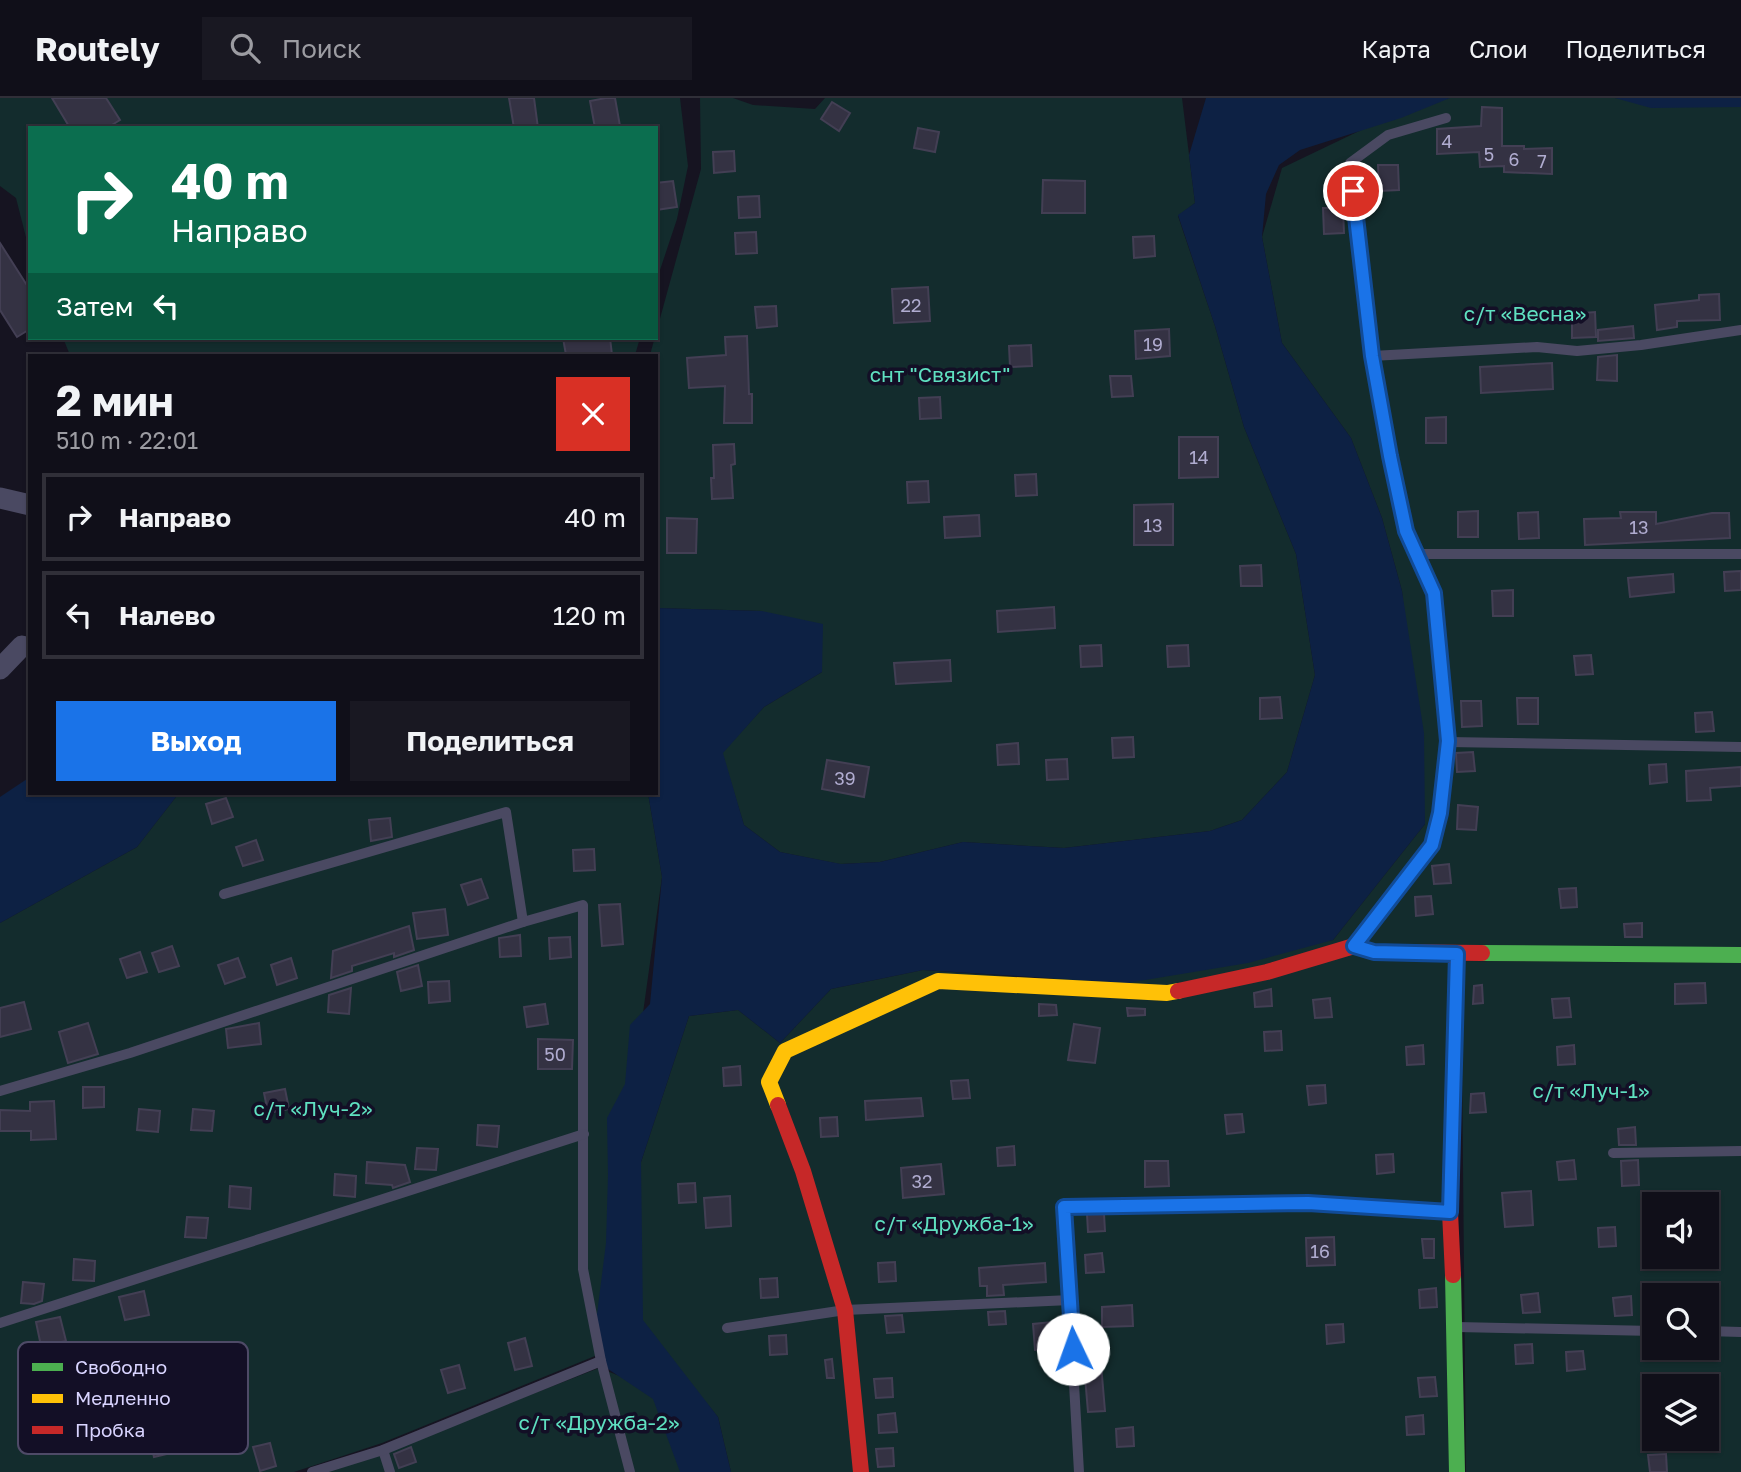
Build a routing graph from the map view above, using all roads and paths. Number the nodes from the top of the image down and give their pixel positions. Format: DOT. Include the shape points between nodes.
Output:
graph roads {
  1 [pos="1446,118"];
  2 [pos="1741,330"];
  3 [pos="1372,356"];
  4 [pos="0,498"];
  5 [pos="28,505"];
  6 [pos="1418,554"];
  7 [pos="1741,554"];
  8 [pos="22,646"];
  9 [pos="0,669"];
  10 [pos="1448,741"];
  11 [pos="1741,747"];
  12 [pos="223,894"];
  13 [pos="523,922"];
  14 [pos="1354,946"];
  15 [pos="1457,954"];
  16 [pos="1741,955"];
  17 [pos="0,1091"];
  18 [pos="584,1133"];
  19 [pos="1741,1151"];
  20 [pos="1613,1153"];
  21 [pos="1450,1212"];
  22 [pos="1070,1300"];
  23 [pos="845,1310"];
  24 [pos="0,1323"];
  25 [pos="1455,1327"];
  26 [pos="727,1328"];
  27 [pos="1642,1331"];
  28 [pos="1719,1331"];
  29 [pos="1741,1332"];
  30 [pos="601,1361"];
  31 [pos="383,1450"];
  32 [pos="312,1472"];
  33 [pos="390,1472"];
  34 [pos="630,1472"];
  35 [pos="861,1472"];
  36 [pos="1079,1472"];
  37 [pos="1457,1472"];
  1 -- 3 [label="lane" via="1388,135 1350,163"];
  2 -- 3 [label="lane" via="1577,351 1537,347"];
  3 -- 6 [label="lane" via="1406,531"];
  4 -- 5 [label="street"];
  6 -- 7 [label="lane"];
  6 -- 10 [label="lane" via="1434,593"];
  8 -- 9 [label="street"];
  10 -- 11 [label="lane"];
  10 -- 14 [label="lane" via="1432,845"];
  12 -- 13 [label="lane" via="506,812"];
  13 -- 17 [label="lane" via="130,1053"];
  13 -- 18 [label="lane" via="583,905"];
  14 -- 15 [label="street" via="1374,952"];
  14 -- 23 [label="street" via="1167,993 938,981 785,1051 769,1082 803,1171"];
  15 -- 16 [label="street"];
  15 -- 21 [label="street"];
  18 -- 24 [label="lane"];
  18 -- 30 [label="lane" via="583,1269"];
  19 -- 20 [label="lane"];
  21 -- 22 [label="lane" via="1308,1203 1064,1207"];
  21 -- 25 [label="street"];
  22 -- 23 [label="lane"];
  22 -- 36 [label="lane"];
  23 -- 26 [label="lane"];
  23 -- 35 [label="street"];
  25 -- 27 [label="lane"];
  25 -- 37 [label="street"];
  28 -- 29 [label="lane"];
  30 -- 31 [label="lane"];
  30 -- 34 [label="lane"];
  31 -- 32 [label="lane"];
  31 -- 33 [label="lane"];
}
